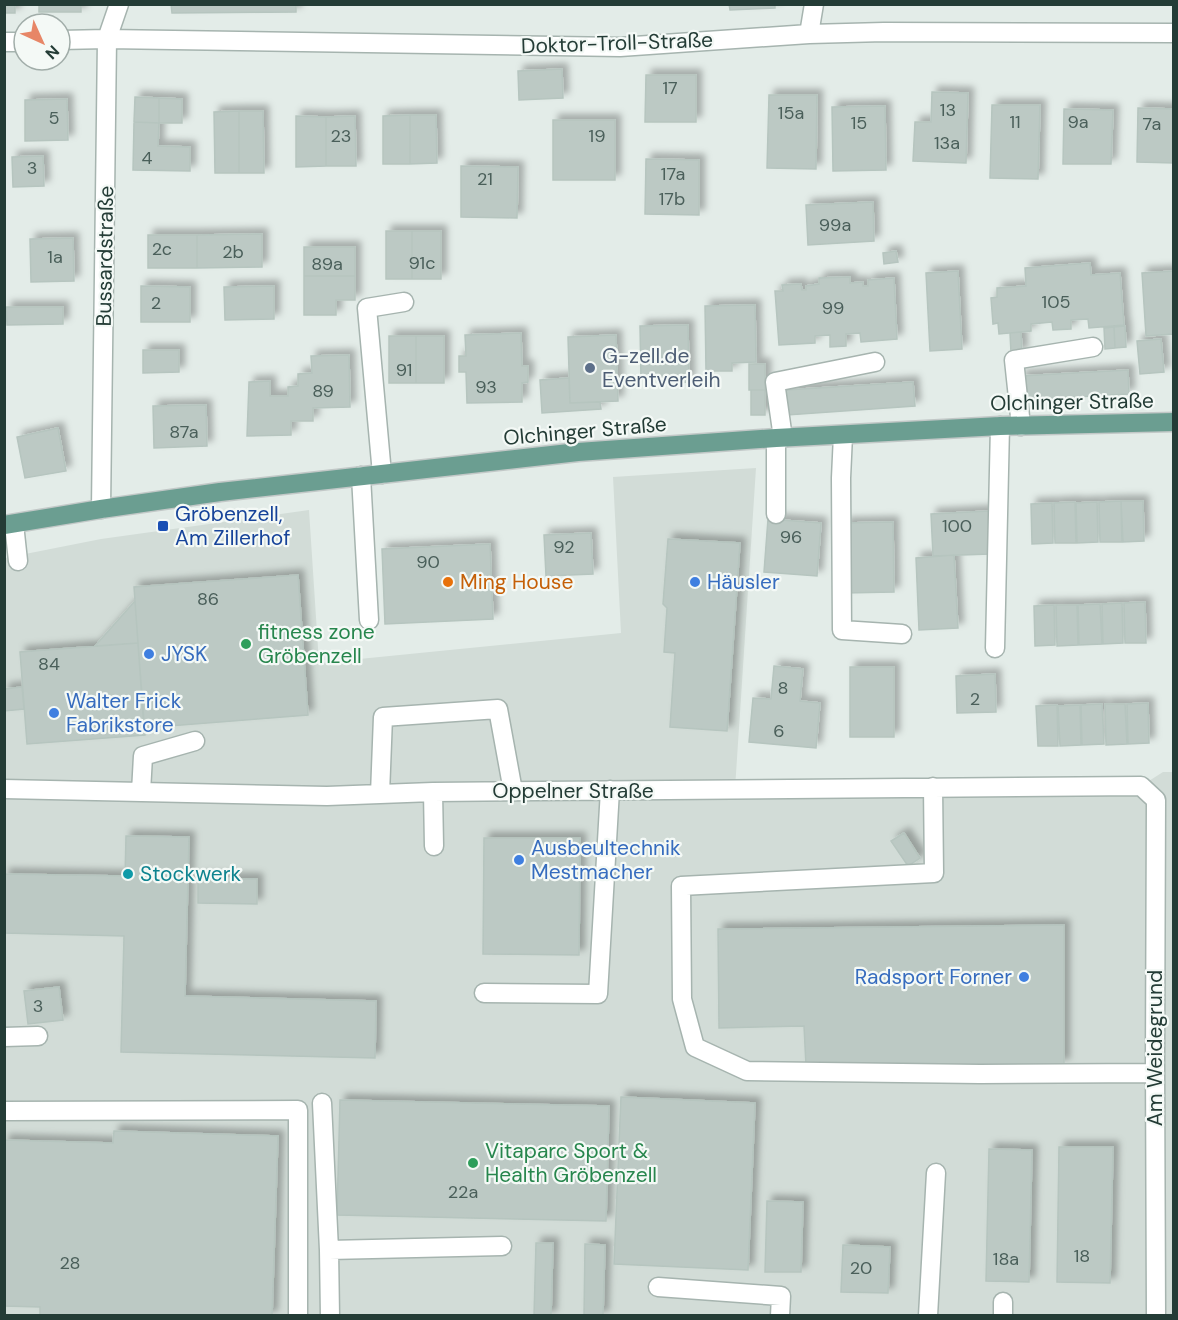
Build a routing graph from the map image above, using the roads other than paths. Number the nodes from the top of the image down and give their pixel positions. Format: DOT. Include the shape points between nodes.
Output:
graph roads {
  1 [pos="119,4"];
  2 [pos="814,4"];
  3 [pos="1173,33"];
  4 [pos="809,34"];
  5 [pos="107,39"];
  6 [pos="72,40"];
  7 [pos="404,302"];
  8 [pos="1093,347"];
  9 [pos="875,362"];
  10 [pos="1173,422"];
  11 [pos="999,426"];
  12 [pos="1021,426"];
  13 [pos="843,435"];
  14 [pos="780,438"];
  15 [pos="382,474"];
  16 [pos="362,476"];
  17 [pos="101,508"];
  18 [pos="776,514"];
  19 [pos="9,524"];
  20 [pos="18,561"];
  21 [pos="369,620"];
  22 [pos="902,634"];
  23 [pos="995,648"];
  24 [pos="195,741"];
  25 [pos="1141,786"];
  26 [pos="933,788"];
  27 [pos="4,789"];
  28 [pos="610,790"];
  29 [pos="513,791"];
  30 [pos="141,792"];
  31 [pos="433,792"];
  32 [pos="380,794"];
  33 [pos="434,846"];
  34 [pos="484,993"];
  35 [pos="38,1036"];
  36 [pos="4,1037"];
  37 [pos="1155,1073"];
  38 [pos="322,1103"];
  39 [pos="4,1111"];
  40 [pos="936,1173"];
  41 [pos="502,1246"];
  42 [pos="329,1250"];
  43 [pos="658,1287"];
  44 [pos="298,1316"];
  45 [pos="330,1316"];
  46 [pos="780,1316"];
  47 [pos="928,1316"];
  48 [pos="1156,1316"];
  1 -- 5 [label="street, Bussardstraße"];
  2 -- 4 [label="street"];
  3 -- 4 [label="street, Doktor-Troll-Straße"];
  4 -- 5 [label="street, Doktor-Troll-Straße" via="620,46"];
  5 -- 6 [label="street, Doktor-Troll-Straße"];
  5 -- 17 [label="street, Bussardstraße"];
  7 -- 15 [label="street" via="367,308"];
  8 -- 12 [label="street" via="1014,360"];
  9 -- 14 [label="street" via="775,382"];
  10 -- 12 [label="main road, Olchinger Straße"];
  11 -- 12 [label="main road, Olchinger Straße"];
  11 -- 13 [label="main road, Olchinger Straße"];
  11 -- 23 [label="street"];
  13 -- 14 [label="main road, Olchinger Straße"];
  13 -- 22 [label="street" via="842,630"];
  14 -- 15 [label="main road, Olchinger Straße" via="578,452"];
  14 -- 18 [label="street"];
  15 -- 16 [label="main road, Olchinger Straße"];
  16 -- 17 [label="main road, Olchinger Straße"];
  16 -- 21 [label="street"];
  17 -- 19 [label="main road, Olchinger Straße"];
  19 -- 20 [label="street"];
  24 -- 30 [label="street" via="143,756"];
  25 -- 26 [label="street, Oppelner Straße"];
  25 -- 37 [label="street, Am Weidegrund" via="1156,800"];
  26 -- 28 [label="street, Oppelner Straße"];
  26 -- 37 [label="street" via="934,873 681,886 682,999 695,1047 747,1071"];
  27 -- 30 [label="street, Oppelner Straße"];
  28 -- 29 [label="street, Oppelner Straße"];
  28 -- 34 [label="street" via="598,994"];
  29 -- 31 [label="street, Oppelner Straße"];
  29 -- 32 [label="street" via="498,709 383,717"];
  30 -- 32 [label="street, Oppelner Straße"];
  31 -- 32 [label="street, Oppelner Straße"];
  31 -- 33 [label="street"];
  35 -- 36 [label="street"];
  37 -- 48 [label="street, Am Weidegrund"];
  38 -- 42 [label="street"];
  39 -- 44 [label="street" via="298,1110"];
  40 -- 47 [label="street"];
  41 -- 42 [label="street"];
  42 -- 45 [label="street"];
  43 -- 46 [label="street" via="781,1296"];
}
